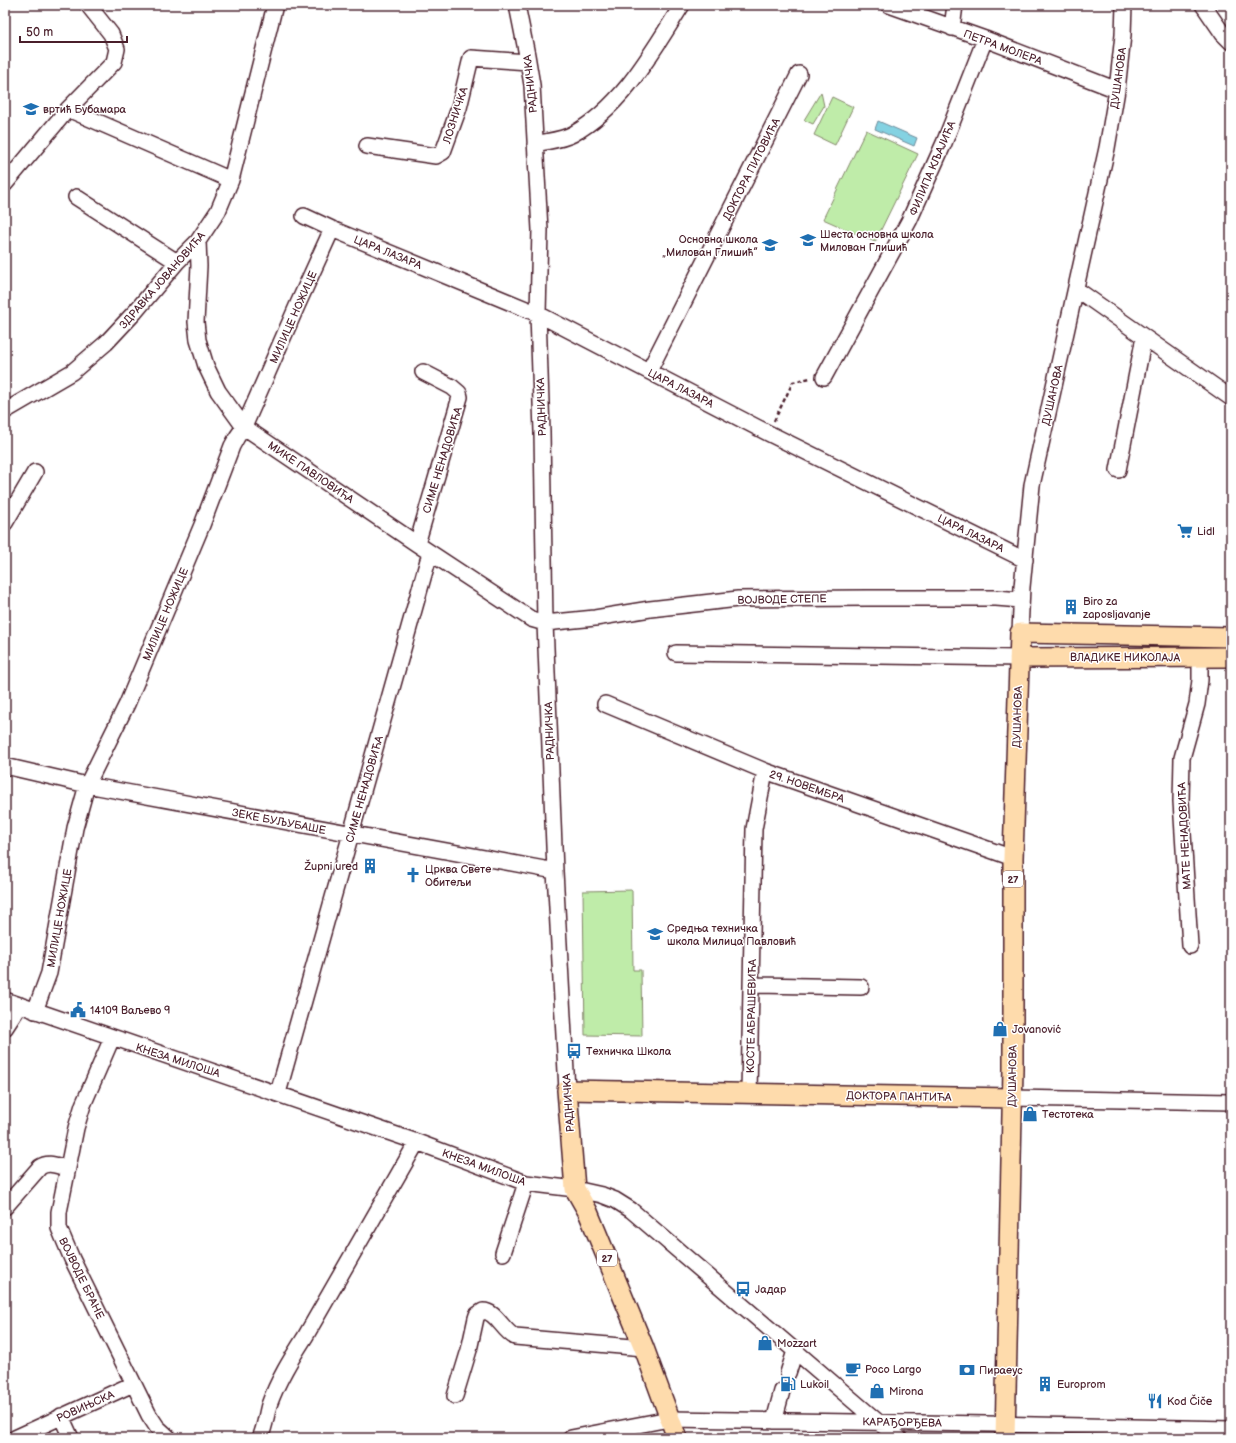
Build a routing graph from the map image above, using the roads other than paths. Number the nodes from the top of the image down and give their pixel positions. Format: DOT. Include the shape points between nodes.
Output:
graph roads {
  1 [pos="88,5"];
  2 [pos="275,5"];
  3 [pos="517,5"];
  4 [pos="682,5"];
  5 [pos="889,5"];
  6 [pos="955,5"];
  7 [pos="1124,5"];
  8 [pos="1203,5"];
  9 [pos="952,28"];
  10 [pos="985,39"];
  11 [pos="1231,42"];
  12 [pos="528,62"];
  13 [pos="799,74"];
  14 [pos="1117,90"];
  15 [pos="68,109"];
  16 [pos="535,144"];
  17 [pos="367,146"];
  18 [pos="231,180"];
  19 [pos="5,184"];
  20 [pos="76,197"];
  21 [pos="304,216"];
  22 [pos="332,229"];
  23 [pos="198,241"];
  24 [pos="177,262"];
  25 [pos="1076,289"];
  26 [pos="538,314"];
  27 [pos="1144,337"];
  28 [pos="649,371"];
  29 [pos="423,372"];
  30 [pos="824,377"];
  31 [pos="1231,398"];
  32 [pos="5,411"];
  33 [pos="244,427"];
  34 [pos="1118,470"];
  35 [pos="34,472"];
  36 [pos="5,523"];
  37 [pos="417,544"];
  38 [pos="430,553"];
  39 [pos="1025,560"];
  40 [pos="1021,600"];
  41 [pos="545,623"];
  42 [pos="1020,633"];
  43 [pos="1231,637"];
  44 [pos="676,653"];
  45 [pos="1200,657"];
  46 [pos="1231,657"];
  47 [pos="1019,658"];
  48 [pos="605,704"];
  49 [pos="5,766"];
  50 [pos="765,771"];
  51 [pos="87,785"];
  52 [pos="351,834"];
  53 [pos="1013,858"];
  54 [pos="555,871"];
  55 [pos="1190,946"];
  56 [pos="752,986"];
  57 [pos="861,987"];
  58 [pos="5,1000"];
  59 [pos="20,1005"];
  60 [pos="35,1011"];
  61 [pos="5,1028"];
  62 [pos="112,1038"];
  63 [pos="567,1090"];
  64 [pos="278,1093"];
  65 [pos="749,1093"];
  66 [pos="1012,1098"];
  67 [pos="1231,1102"];
  68 [pos="417,1142"];
  69 [pos="67,1168"];
  70 [pos="526,1183"];
  71 [pos="575,1189"];
  72 [pos="5,1207"];
  73 [pos="503,1253"];
  74 [pos="644,1348"];
  75 [pos="795,1351"];
  76 [pos="788,1373"];
  77 [pos="133,1384"];
  78 [pos="782,1391"];
  79 [pos="455,1396"];
  80 [pos="61,1416"];
  81 [pos="669,1419"];
  82 [pos="774,1420"];
  83 [pos="878,1422"];
  84 [pos="1231,1429"];
  85 [pos="1005,1431"];
  86 [pos="15,1438"];
  87 [pos="71,1438"];
  88 [pos="169,1438"];
  89 [pos="260,1438"];
  90 [pos="571,1438"];
  91 [pos="677,1438"];
  92 [pos="899,1438"];
  1 -- 15 [label="street" via="111,34 117,49 114,62"];
  2 -- 18 [label="street, ЗДРАВКА ЈОВАНОВИЋА"];
  3 -- 12 [label="street, РАДНИЧКА"];
  4 -- 16 [label="street" via="633,80 614,102 571,134"];
  5 -- 9 [label="street, ПЕТРА МОЛЕРА"];
  6 -- 9 [label="street"];
  7 -- 14 [label="street, ДУШАНОВА"];
  8 -- 11 [label="street"];
  9 -- 10 [label="street, ПЕТРА МОЛЕРА"];
  10 -- 14 [label="street, ПЕТРА МОЛЕРА"];
  10 -- 30 [label="street, ФИЛИПА КЉАЈИЋА" via="944,143 909,221"];
  12 -- 16 [label="street, РАДНИЧКА"];
  12 -- 17 [label="street, ЛОЗНИЧКА" via="471,58 459,108 440,155"];
  13 -- 28 [label="street, ДОКТОРА ПИТОВИЋА"];
  14 -- 25 [label="street, ДУШАНОВА"];
  15 -- 18 [label="street"];
  15 -- 19 [label="street"];
  16 -- 26 [label="street, РАДНИЧКА" via="540,230"];
  18 -- 23 [label="street, ЗДРАВКА ЈОВАНОВИЋА" via="218,211"];
  20 -- 24 [label="street"];
  21 -- 22 [label="street, ЦАРА ЛАЗАРА"];
  22 -- 26 [label="street, ЦАРА ЛАЗАРА"];
  22 -- 33 [label="street, МИЛИЦЕ НОЖИЦЕ"];
  23 -- 24 [label="street, ЗДРАВКА ЈОВАНОВИЋА"];
  23 -- 33 [label="street, МИКЕ ПАВЛОВИЋА" via="198,340 206,366 218,391"];
  24 -- 32 [label="street, ЗДРАВКА ЈОВАНОВИЋА" via="106,343 72,372"];
  25 -- 27 [label="street"];
  25 -- 39 [label="street, ДУШАНОВА" via="1032,485"];
  26 -- 28 [label="street, ЦАРА ЛАЗАРА"];
  26 -- 41 [label="street, РАДНИЧКА"];
  27 -- 31 [label="street"];
  27 -- 34 [label="street"];
  28 -- 39 [label="street, ЦАРА ЛАЗАРА"];
  29 -- 37 [label="street, СИМЕ НЕНАДОВИЋА" via="452,387 460,393 460,397"];
  33 -- 37 [label="street, МИКЕ ПАВЛОВИЋА"];
  33 -- 51 [label="street, МИЛИЦЕ НОЖИЦЕ" via="232,446 200,530 127,704"];
  35 -- 36 [label="street"];
  37 -- 38 [label="street, МИКЕ ПАВЛОВИЋА"];
  38 -- 41 [label="street, МИКЕ ПАВЛОВИЋА" via="531,619"];
  38 -- 52 [label="street, СИМЕ НЕНАДОВИЋА"];
  39 -- 40 [label="street, ДУШАНОВА"];
  40 -- 41 [label="street, ВОЈВОДЕ СТЕПЕ" via="738,599"];
  40 -- 42 [label="street, ДУШАНОВА"];
  41 -- 54 [label="street, РАДНИЧКА"];
  42 -- 43 [label="main road, ВЛАДИКЕ НИКОЛАЈА"];
  42 -- 47 [label="main road, ДУШАНОВА / 27"];
  44 -- 47 [label="street"];
  45 -- 46 [label="main road, ВЛАДИКЕ НИКОЛАЈА"];
  45 -- 47 [label="main road, ВЛАДИКЕ НИКОЛАЈА"];
  45 -- 55 [label="street, МАТЕ НЕНАДОВИЋА" via="1197,704 1185,744 1182,772 1181,801"];
  47 -- 53 [label="main road, ДУШАНОВА / 27"];
  48 -- 50 [label="street, 29. НОВЕМБРА"];
  49 -- 51 [label="street, ЗЕКЕ БУЉУБАШЕ"];
  50 -- 53 [label="street, 29. НОВЕМБРА"];
  50 -- 56 [label="street, КОСТЕ АБРАШЕВИЋА" via="754,829"];
  51 -- 52 [label="street, ЗЕКЕ БУЉУБАШЕ"];
  51 -- 60 [label="street, МИЛИЦЕ НОЖИЦЕ" via="75,828 49,973"];
  52 -- 54 [label="street, ЗЕКЕ БУЉУБАШЕ"];
  52 -- 64 [label="street, СИМЕ НЕНАДОВИЋА"];
  53 -- 66 [label="main road, ДУШАНОВА / 27"];
  54 -- 63 [label="street, РАДНИЧКА"];
  56 -- 57 [label="street"];
  56 -- 65 [label="street, КОСТЕ АБРАШЕВИЋА"];
  58 -- 59 [label="street, КНЕЗА МИЛОША"];
  59 -- 60 [label="street, КНЕЗА МИЛОША"];
  59 -- 61 [label="street"];
  60 -- 62 [label="street, КНЕЗА МИЛОША"];
  62 -- 64 [label="street, КНЕЗА МИЛОША"];
  62 -- 69 [label="street, ВОЈВОДЕ БРАНЕ" via="83,1106"];
  63 -- 65 [label="main road, ДОКТОРА ПАНТИЋА"];
  63 -- 71 [label="main road, РАДНИЧКА / 27"];
  64 -- 68 [label="street, КНЕЗА МИЛОША"];
  65 -- 66 [label="main road, ДОКТОРА ПАНТИЋА"];
  66 -- 67 [label="street, ДОКТОРА ПАНТИЋА"];
  66 -- 85 [label="main road, ДУШАНОВА"];
  68 -- 70 [label="street, КНЕЗА МИЛОША"];
  68 -- 89 [label="street" via="284,1372 269,1407"];
  69 -- 72 [label="street" via="44,1164"];
  69 -- 77 [label="street, ВОЈВОДЕ БРАНЕ" via="59,1212 59,1228"];
  70 -- 71 [label="street, КНЕЗА МИЛОША"];
  70 -- 73 [label="street"];
  71 -- 74 [label="main road, РАДНИЧКА / 27" via="588,1212"];
  71 -- 75 [label="street, КНЕЗА МИЛОША" via="615,1200 631,1210"];
  74 -- 79 [label="street" via="515,1337 505,1330 493,1314 483,1311 476,1318"];
  74 -- 81 [label="main road, РАДНИЧКА / 27"];
  75 -- 76 [label="street"];
  75 -- 83 [label="street, КНЕЗА МИЛОША"];
  77 -- 80 [label="street, РОВИЊСКА"];
  77 -- 88 [label="street, ВОЈВОДЕ БРАНЕ" via="149,1415"];
  78 -- 82 [label="street"];
  80 -- 86 [label="street, РОВИЊСКА"];
  80 -- 87 [label="street"];
  81 -- 82 [label="street, КАРАЂОРЂЕВА"];
  81 -- 90 [label="street, КАРАЂОРЂЕВА"];
  81 -- 91 [label="main road, РАДНИЧКА / 27"];
  82 -- 83 [label="street, КАРАЂОРЂЕВА"];
  83 -- 85 [label="street, КАРАЂОРЂЕВА"];
  83 -- 92 [label="street, КНЕЗА МИЛОША"];
  84 -- 85 [label="street, КАРАЂОРЂЕВА"];
}
